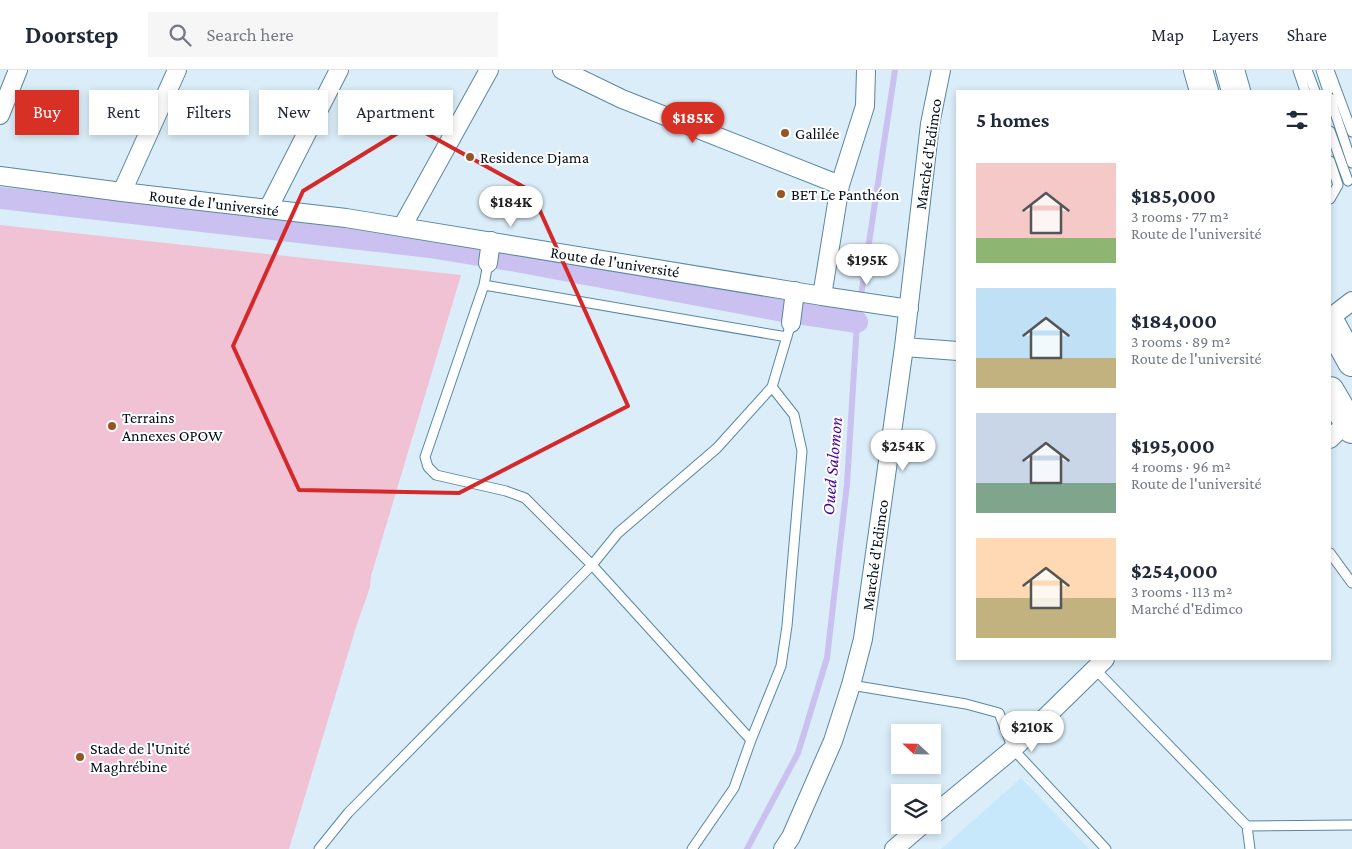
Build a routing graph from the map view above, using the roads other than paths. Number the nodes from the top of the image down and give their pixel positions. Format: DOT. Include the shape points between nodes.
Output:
graph roads {
  1 [pos="18,70"];
  2 [pos="177,70"];
  3 [pos="339,70"];
  4 [pos="488,70"];
  5 [pos="562,70"];
  6 [pos="866,70"];
  7 [pos="941,70"];
  8 [pos="1198,70"];
  9 [pos="1230,70"];
  10 [pos="1298,70"];
  11 [pos="1308,70"];
  12 [pos="1321,70"];
  13 [pos="1329,70"];
  14 [pos="1204,90"];
  15 [pos="1236,90"];
  16 [pos="1305,90"];
  17 [pos="1315,90"];
  18 [pos="1328,90"];
  19 [pos="1331,101"];
  20 [pos="0,114"];
  21 [pos="1352,132"];
  22 [pos="1331,134"];
  23 [pos="1352,163"];
  24 [pos="1331,164"];
  25 [pos="0,176"];
  26 [pos="1350,180"];
  27 [pos="840,185"];
  28 [pos="1338,185"];
  29 [pos="122,192"];
  30 [pos="1331,197"];
  31 [pos="268,209"];
  32 [pos="402,227"];
  33 [pos="491,241"];
  34 [pos="488,263"];
  35 [pos="484,285"];
  36 [pos="795,294"];
  37 [pos="822,296"];
  38 [pos="1352,302"];
  39 [pos="909,309"];
  40 [pos="1331,317"];
  41 [pos="1331,324"];
  42 [pos="789,330"];
  43 [pos="904,347"];
  44 [pos="956,350"];
  45 [pos="1352,362"];
  46 [pos="772,387"];
  47 [pos="1331,394"];
  48 [pos="1343,430"];
  49 [pos="1331,554"];
  50 [pos="592,565"];
  51 [pos="1352,583"];
  52 [pos="1100,664"];
  53 [pos="851,685"];
  54 [pos="751,740"];
  55 [pos="1013,749"];
  56 [pos="941,809"];
  57 [pos="1352,825"];
  58 [pos="1247,826"];
  59 [pos="912,834"];
  60 [pos="320,849"];
  61 [pos="692,849"];
  62 [pos="783,849"];
  63 [pos="894,849"];
  64 [pos="1106,849"];
  65 [pos="1250,849"];
  1 -- 20 [label="street"];
  2 -- 29 [label="street"];
  3 -- 31 [label="street"];
  4 -- 32 [label="street"];
  5 -- 27 [label="street" via="622,99"];
  6 -- 27 [label="street" via="865,106"];
  7 -- 39 [label="street, Marché d'Edimco" via="930,124"];
  8 -- 14 [label="main road"];
  9 -- 15 [label="main road"];
  10 -- 16 [label="lane"];
  11 -- 17 [label="lane"];
  12 -- 18 [label="lane"];
  13 -- 21 [label="lane"];
  19 -- 23 [label="lane"];
  22 -- 26 [label="lane"];
  24 -- 28 [label="lane"];
  25 -- 29 [label="street, Route de l'université"];
  26 -- 28 [label="lane"];
  27 -- 37 [label="street"];
  28 -- 30 [label="lane"];
  29 -- 31 [label="street, Route de l'université"];
  31 -- 32 [label="street, Route de l'université"];
  32 -- 33 [label="street, Route de l'université"];
  33 -- 34 [label="street"];
  33 -- 36 [label="street, Route de l'université"];
  34 -- 35 [label="lane"];
  35 -- 42 [label="lane"];
  35 -- 50 [label="lane" via="425,457 428,467 436,474 524,498"];
  36 -- 37 [label="street, Route de l'université"];
  36 -- 42 [label="street"];
  37 -- 39 [label="street, Route de l'université"];
  38 -- 40 [label="street"];
  39 -- 43 [label="street, Marché d'Edimco"];
  41 -- 45 [label="main road"];
  42 -- 46 [label="lane"];
  43 -- 44 [label="street"];
  43 -- 53 [label="street, Marché d'Edimco" via="863,639"];
  46 -- 50 [label="lane" via="718,448 618,533"];
  46 -- 54 [label="lane" via="794,415 802,451 781,666"];
  47 -- 48 [label="main road"];
  49 -- 51 [label="lane"];
  50 -- 54 [label="lane"];
  50 -- 60 [label="lane" via="348,813"];
  52 -- 55 [label="street"];
  52 -- 58 [label="lane"];
  53 -- 55 [label="lane" via="966,704 999,714"];
  53 -- 62 [label="street, Marché d'Edimco" via="833,741"];
  54 -- 61 [label="lane" via="734,788"];
  55 -- 56 [label="street"];
  55 -- 64 [label="lane"];
  57 -- 58 [label="lane"];
  58 -- 65 [label="lane"];
  59 -- 63 [label="street"];
}
